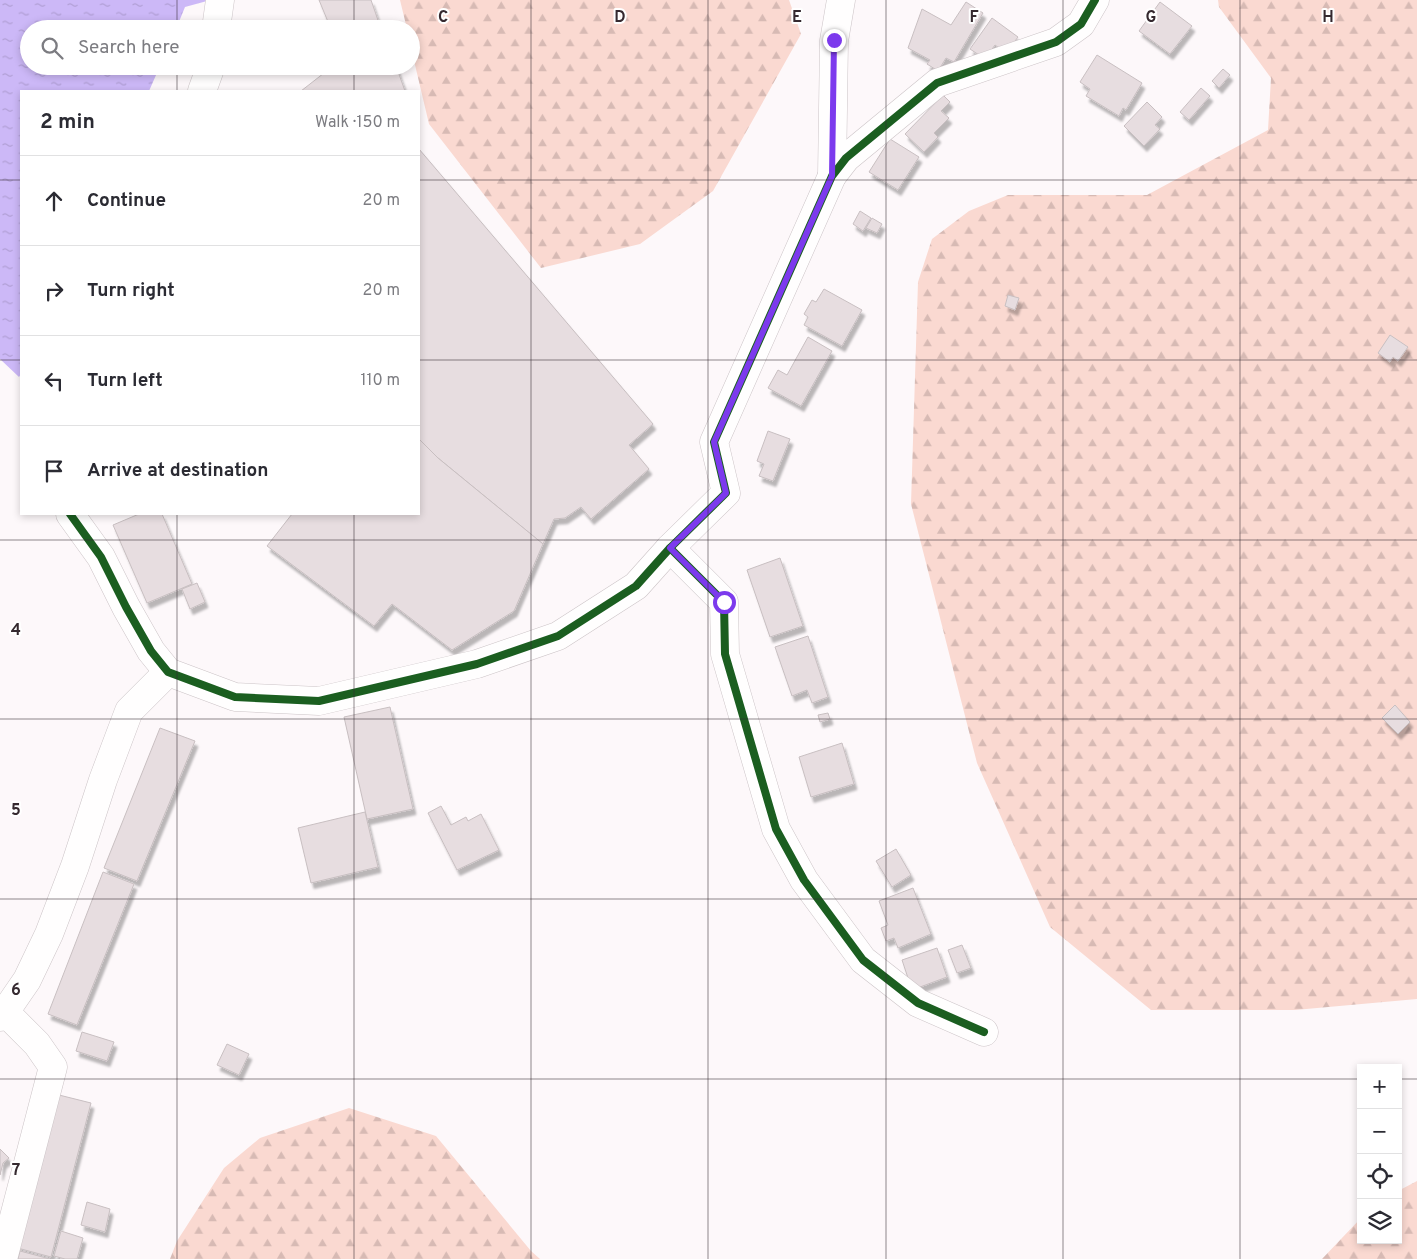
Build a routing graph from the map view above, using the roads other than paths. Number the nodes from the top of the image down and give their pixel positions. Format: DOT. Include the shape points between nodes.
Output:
graph roads {
  1 [pos="220,0"];
  2 [pos="841,0"];
  3 [pos="1095,0"];
  4 [pos="217,20"];
  5 [pos="208,75"];
  6 [pos="202,90"];
  7 [pos="832,176"];
  8 [pos="71,515"];
  9 [pos="670,548"];
  10 [pos="168,672"];
  11 [pos="3,1014"];
  12 [pos="984,1032"];
  13 [pos="3,1259"];
  1 -- 4 [label="street"];
  2 -- 7 [label="street" via="834,40"];
  3 -- 7 [label="street" via="1081,24 1056,42 937,83 846,158"];
  5 -- 6 [label="street"];
  7 -- 9 [label="street" via="714,442 726,493"];
  8 -- 10 [label="street" via="101,557 151,651"];
  9 -- 10 [label="street" via="636,586 558,636 477,664 319,700 234,697"];
  9 -- 12 [label="street" via="724,602 725,654 776,829 804,880 864,960 918,1003"];
  10 -- 11 [label="street" via="129,711 49,934 27,980"];
  11 -- 13 [label="street" via="37,1044 53,1067"];
}
